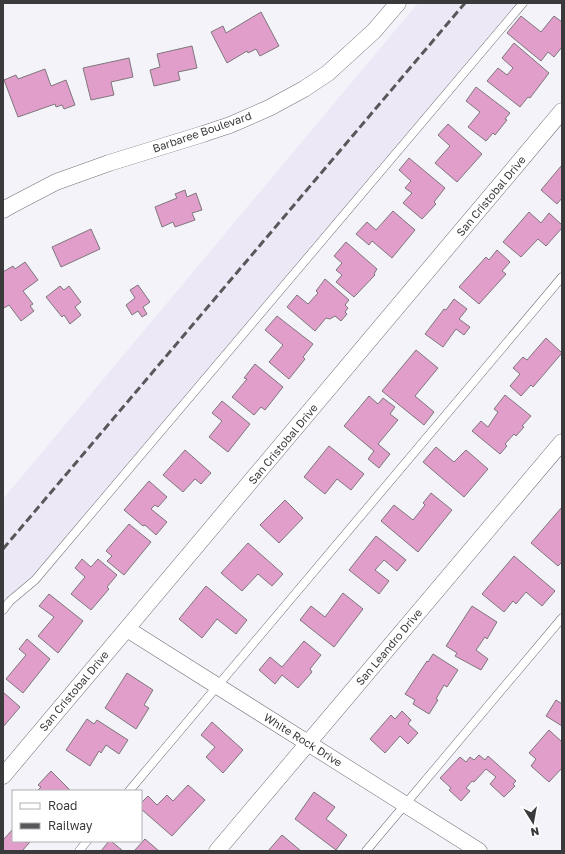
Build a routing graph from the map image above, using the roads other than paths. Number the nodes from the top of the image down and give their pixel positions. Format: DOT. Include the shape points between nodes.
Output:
graph roads {
  1 [pos="398,3"];
  2 [pos="523,3"];
  3 [pos="562,112"];
  4 [pos="3,210"];
  5 [pos="562,277"];
  6 [pos="562,442"];
  7 [pos="3,610"];
  8 [pos="562,618"];
  9 [pos="127,629"];
  10 [pos="217,686"];
  11 [pos="308,743"];
  12 [pos="3,776"];
  13 [pos="130,790"];
  14 [pos="405,804"];
  15 [pos="86,842"];
  16 [pos="79,851"];
  17 [pos="217,851"];
  18 [pos="366,851"];
  19 [pos="479,851"];
  1 -- 4 [label="street, Barbaree Boulevard" via="374,31 328,73 269,108 210,132 56,182"];
  2 -- 7 [label="lane" via="35,580 10,600"];
  3 -- 9 [label="street, San Cristobal Drive"];
  5 -- 10 [label="lane"];
  6 -- 11 [label="street, San Leandro Drive"];
  8 -- 14 [label="lane"];
  9 -- 10 [label="street, White Rock Drive"];
  9 -- 12 [label="street, San Cristobal Drive"];
  10 -- 11 [label="street, White Rock Drive"];
  10 -- 13 [label="lane"];
  11 -- 14 [label="street, White Rock Drive"];
  11 -- 17 [label="street, San Leandro Drive"];
  14 -- 18 [label="lane"];
  14 -- 19 [label="street, White Rock Drive"];
  15 -- 16 [label="lane"];
}
